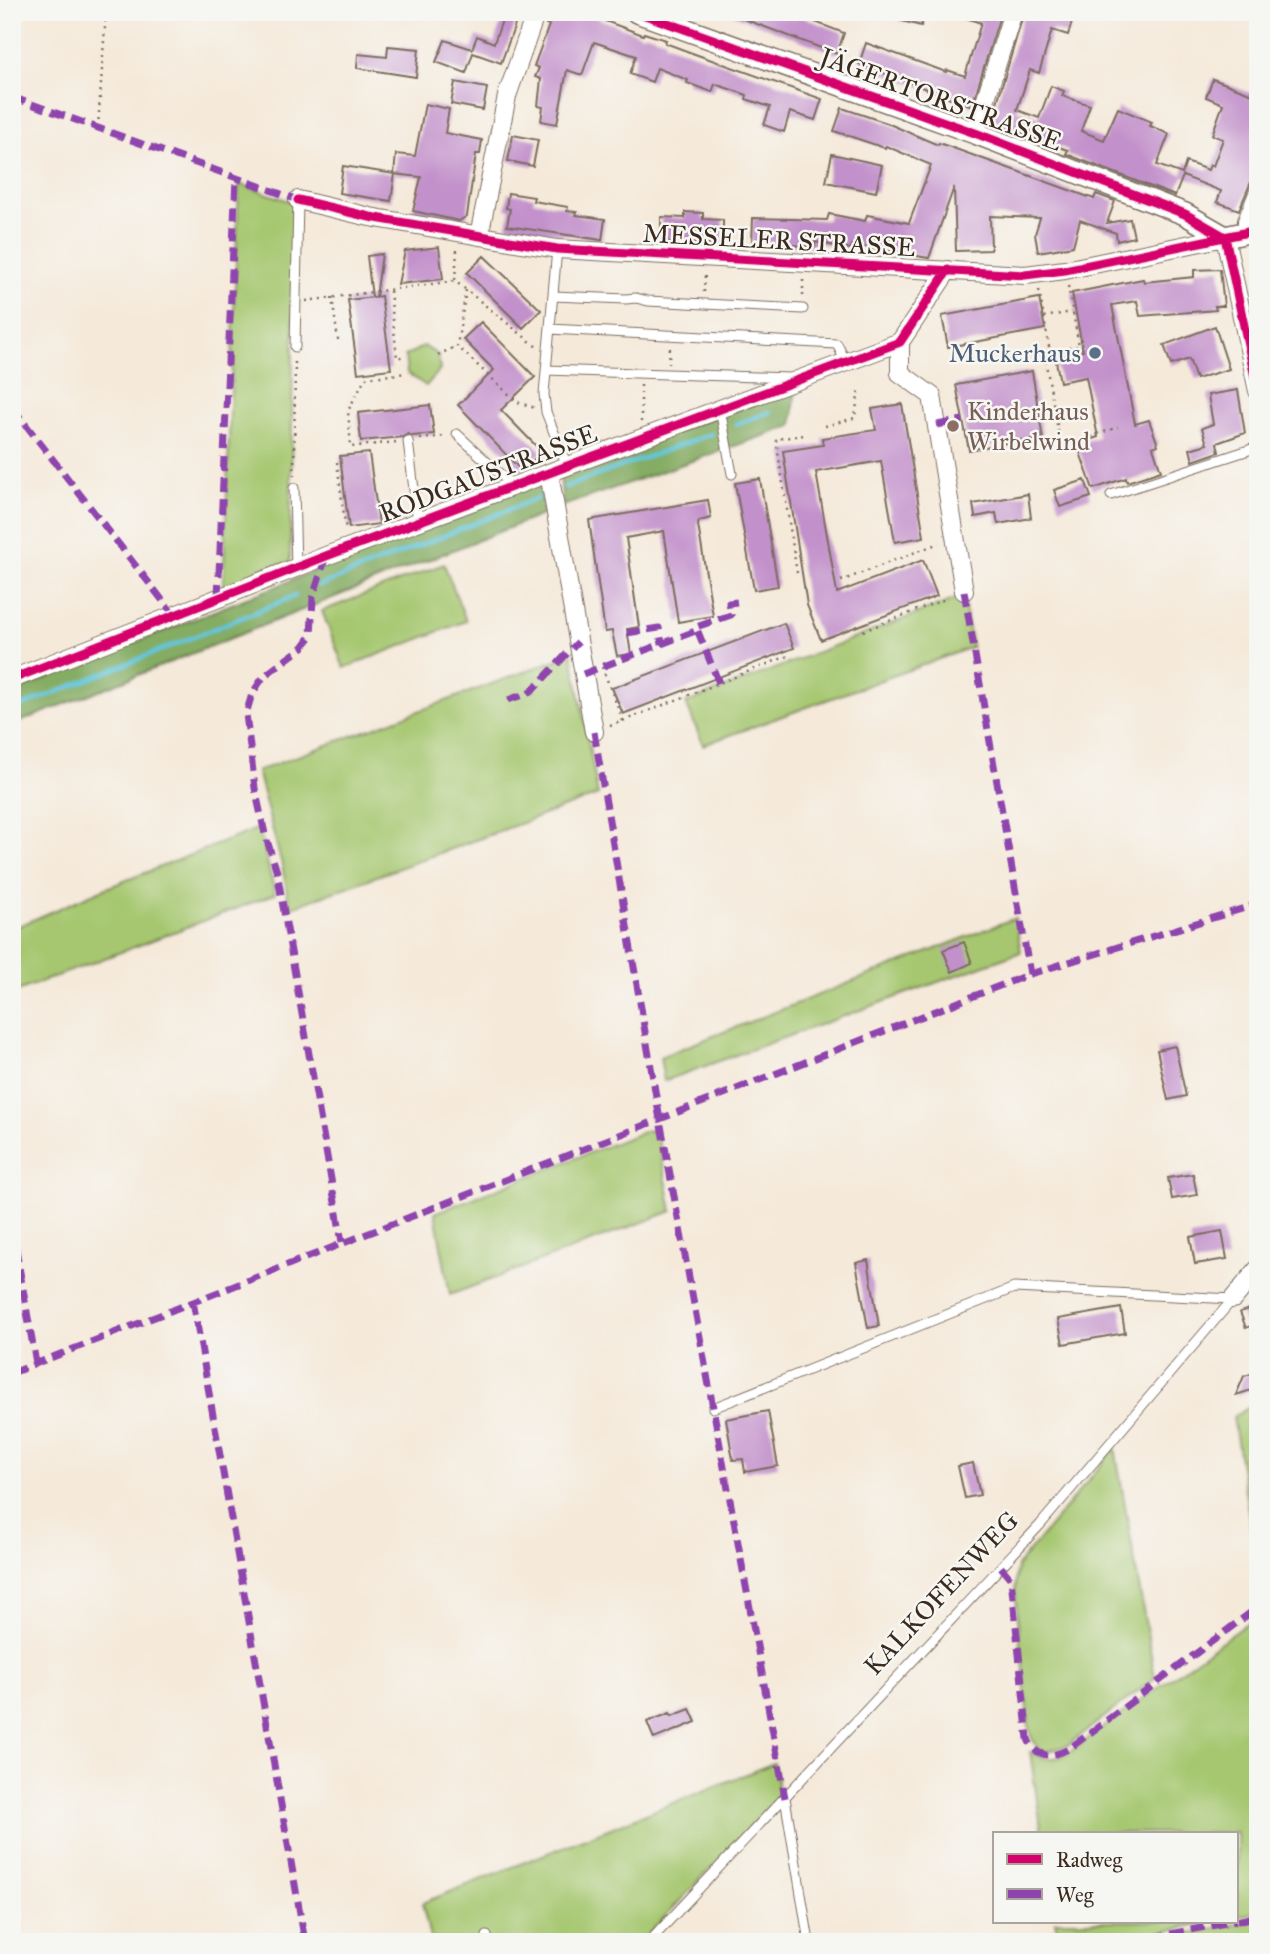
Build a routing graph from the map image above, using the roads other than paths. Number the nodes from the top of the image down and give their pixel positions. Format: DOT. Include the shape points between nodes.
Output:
graph roads {
  1 [pos="536,12"];
  2 [pos="637,12"];
  3 [pos="1013,12"];
  4 [pos="975,133"];
  5 [pos="1258,194"];
  6 [pos="298,200"];
  7 [pos="1252,231"];
  8 [pos="480,236"];
  9 [pos="1225,237"];
  10 [pos="557,248"];
  11 [pos="948,270"];
  12 [pos="552,296"];
  13 [pos="803,309"];
  14 [pos="550,329"];
  15 [pos="900,342"];
  16 [pos="295,347"];
  17 [pos="846,362"];
  18 [pos="546,370"];
  19 [pos="801,379"];
  20 [pos="1258,391"];
  21 [pos="720,409"];
  22 [pos="457,434"];
  23 [pos="408,441"];
  24 [pos="1258,447"];
  25 [pos="567,466"];
  26 [pos="548,473"];
  27 [pos="733,474"];
  28 [pos="513,486"];
  29 [pos="294,488"];
  30 [pos="1111,495"];
  31 [pos="418,522"];
  32 [pos="296,568"];
  33 [pos="964,591"];
  34 [pos="12,679"];
  35 [pos="594,732"];
  36 [pos="1258,1269"];
  37 [pos="1233,1298"];
  38 [pos="713,1408"];
  39 [pos="785,1798"];
  40 [pos="649,1942"];
  41 [pos="809,1942"];
  1 -- 8 [label="street" via="507,96"];
  2 -- 4 [label="street, JÄGERTORSTRASSE"];
  3 -- 4 [label="street"];
  4 -- 9 [label="street, JÄGERTORSTRASSE" via="1185,214"];
  5 -- 7 [label="street" via="1247,221"];
  6 -- 8 [label="street, MESSELER STRASSE"];
  6 -- 16 [label="lane"];
  7 -- 9 [label="street, MESSELER STRASSE"];
  8 -- 10 [label="street, MESSELER STRASSE"];
  9 -- 11 [label="street, MESSELER STRASSE" via="1037,275"];
  9 -- 20 [label="street"];
  10 -- 11 [label="street, MESSELER STRASSE"];
  10 -- 12 [label="lane"];
  11 -- 15 [label="street"];
  12 -- 13 [label="lane"];
  12 -- 14 [label="lane"];
  14 -- 17 [label="lane" via="837,344"];
  14 -- 18 [label="lane"];
  15 -- 17 [label="street, RODGAUSTRASSE"];
  15 -- 33 [label="street" via="900,373 932,396"];
  17 -- 19 [label="street, RODGAUSTRASSE"];
  18 -- 19 [label="lane"];
  18 -- 25 [label="lane" via="546,412"];
  19 -- 21 [label="street, RODGAUSTRASSE"];
  21 -- 25 [label="street, RODGAUSTRASSE"];
  21 -- 27 [label="lane"];
  22 -- 28 [label="lane"];
  23 -- 31 [label="lane"];
  24 -- 30 [label="lane"];
  25 -- 26 [label="street, RODGAUSTRASSE"];
  26 -- 28 [label="street, RODGAUSTRASSE"];
  26 -- 35 [label="street, RODGAUSTRASSE"];
  28 -- 31 [label="street, RODGAUSTRASSE"];
  29 -- 32 [label="lane"];
  31 -- 32 [label="street, RODGAUSTRASSE"];
  32 -- 34 [label="street, RODGAUSTRASSE"];
  36 -- 37 [label="street, KALKOFENWEG"];
  37 -- 38 [label="lane" via="1014,1288"];
  37 -- 39 [label="lane, KALKOFENWEG" via="1040,1525"];
  39 -- 40 [label="lane, KALKOFENWEG"];
  39 -- 41 [label="lane"];
}
